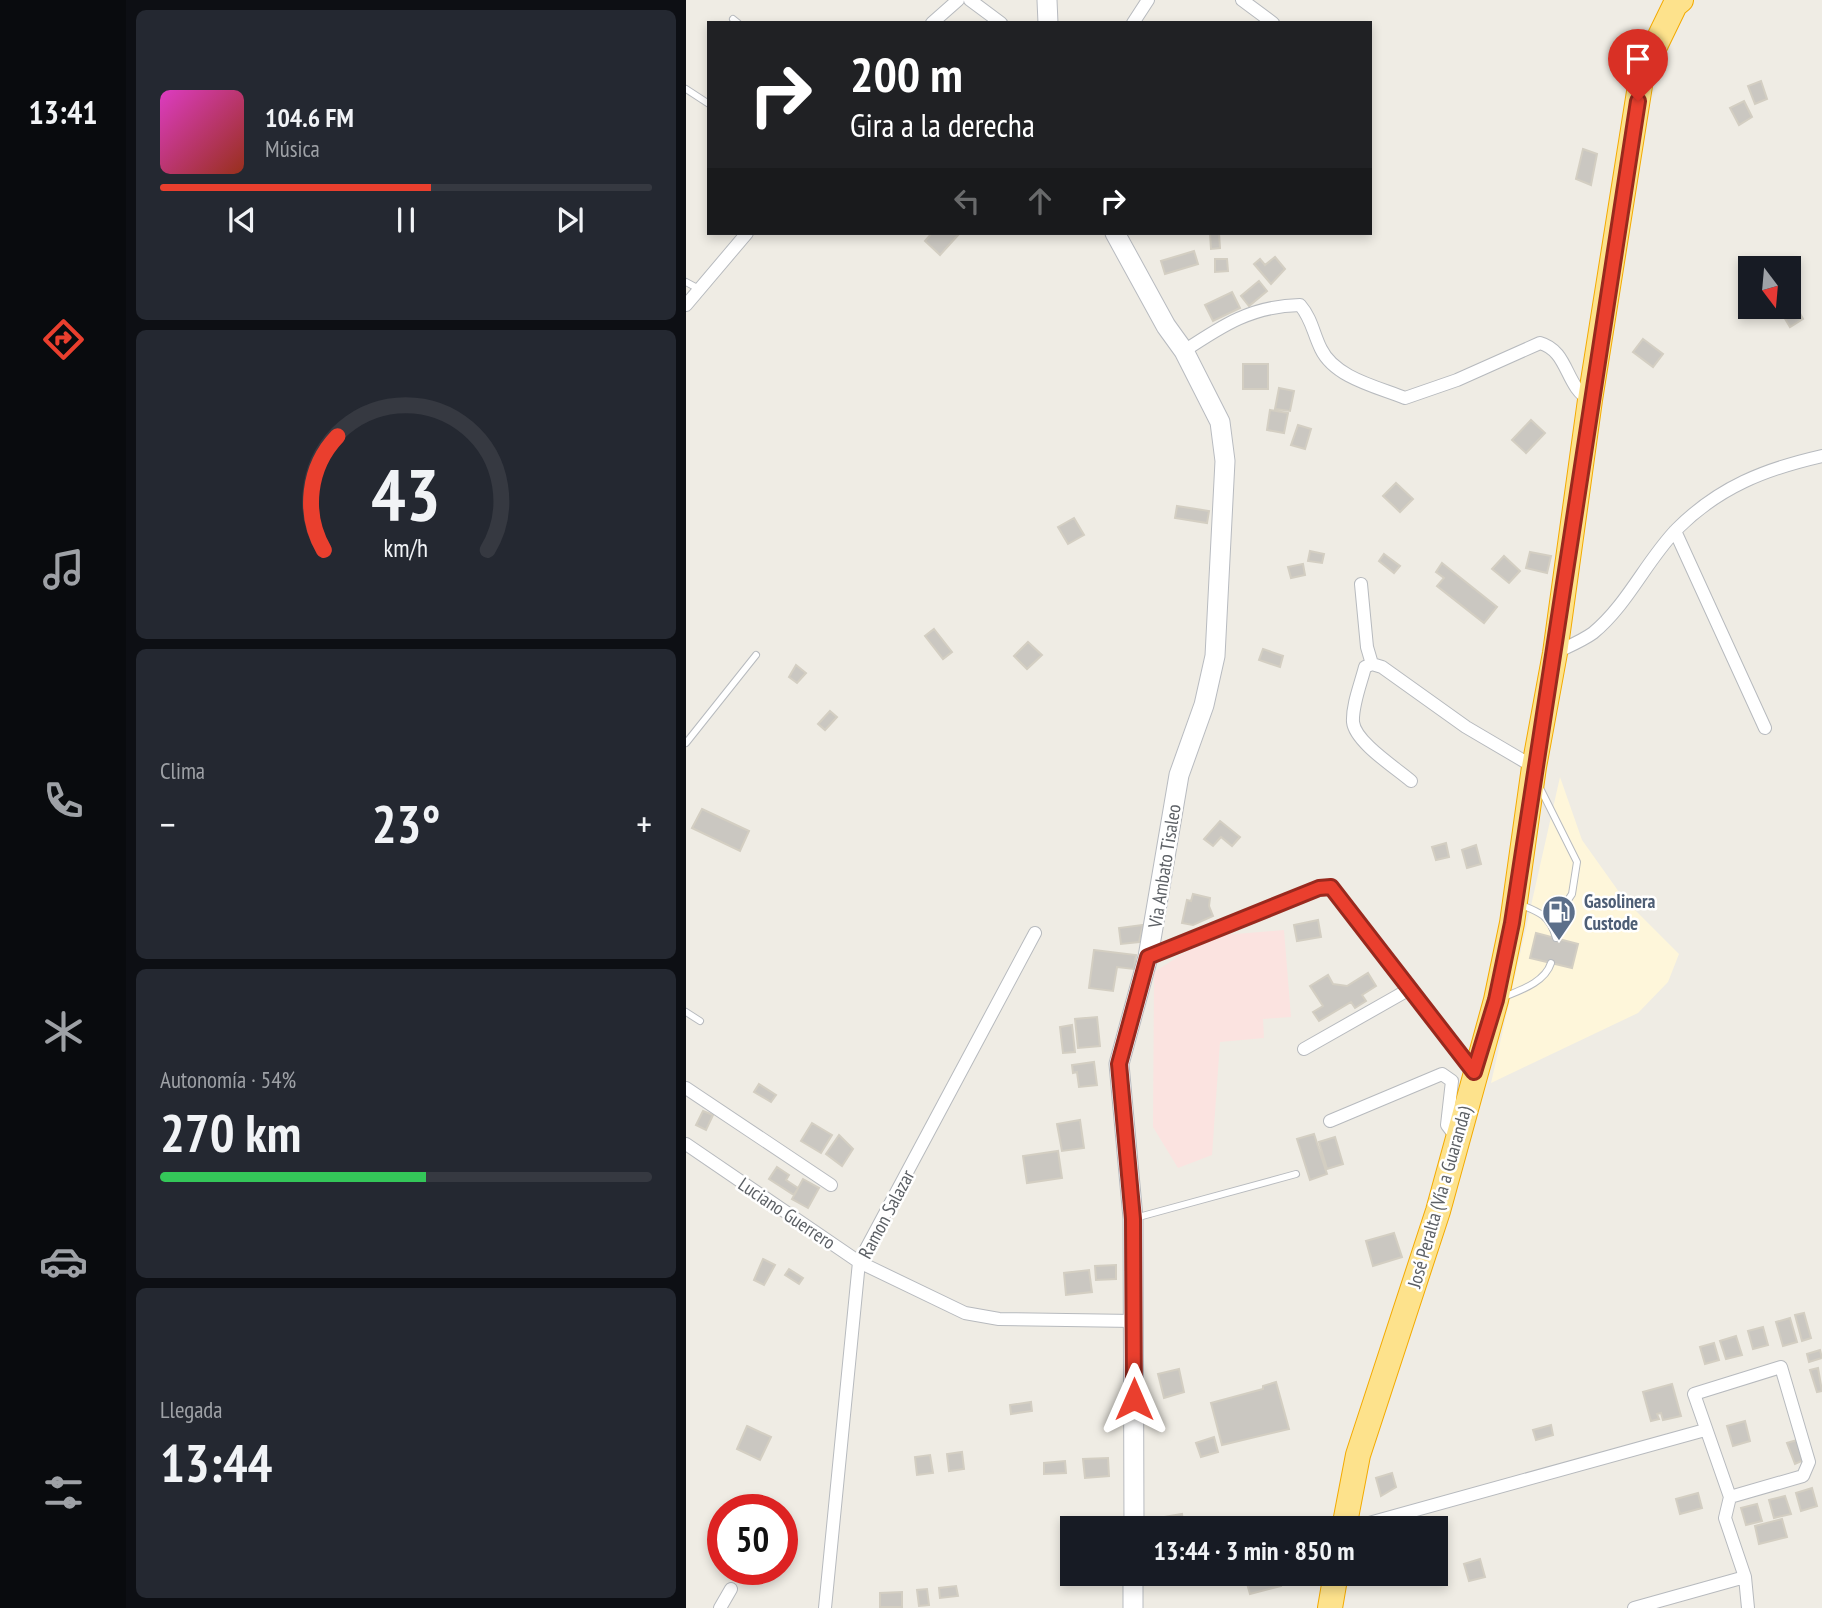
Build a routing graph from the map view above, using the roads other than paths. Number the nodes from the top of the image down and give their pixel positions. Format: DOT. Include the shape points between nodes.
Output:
graph roads {
  1 [pos="958,0"];
  2 [pos="970,0"];
  3 [pos="1047,0"];
  4 [pos="1148,0"];
  5 [pos="1242,0"];
  6 [pos="1681,0"];
  7 [pos="934,21"];
  8 [pos="999,21"];
  9 [pos="1048,21"];
  10 [pos="1134,21"];
  11 [pos="1270,21"];
  12 [pos="686,89"];
  13 [pos="707,103"];
  14 [pos="745,235"];
  15 [pos="1116,235"];
  16 [pos="686,282"];
  17 [pos="699,289"];
  18 [pos="686,305"];
  19 [pos="1184,351"];
  20 [pos="1590,400"];
  21 [pos="1822,456"];
  22 [pos="1675,531"];
  23 [pos="1361,584"];
  24 [pos="1555,653"];
  25 [pos="756,654"];
  26 [pos="1372,664"];
  27 [pos="1765,728"];
  28 [pos="686,743"];
  29 [pos="1533,771"];
  30 [pos="1411,781"];
  31 [pos="1515,903"];
  32 [pos="1552,924"];
  33 [pos="1035,933"];
  34 [pos="1556,938"];
  35 [pos="1148,957"];
  36 [pos="1551,963"];
  37 [pos="1408,990"];
  38 [pos="1496,1000"];
  39 [pos="686,1012"];
  40 [pos="701,1020"];
  41 [pos="1304,1049"];
  42 [pos="1474,1072"];
  43 [pos="686,1088"];
  44 [pos="1330,1121"];
  45 [pos="1456,1137"];
  46 [pos="686,1144"];
  47 [pos="1296,1174"];
  48 [pos="831,1185"];
  49 [pos="1133,1219"];
  50 [pos="859,1262"];
  51 [pos="1134,1321"];
  52 [pos="1705,1430"];
  53 [pos="1730,1497"];
  54 [pos="1134,1516"];
  55 [pos="1346,1516"];
  56 [pos="1394,1516"];
  57 [pos="1745,1577"];
  58 [pos="1133,1586"];
  59 [pos="1334,1586"];
  60 [pos="731,1589"];
  61 [pos="720,1608"];
  62 [pos="825,1608"];
  63 [pos="1133,1608"];
  64 [pos="1330,1608"];
  65 [pos="1633,1608"];
  66 [pos="1748,1608"];
  1 -- 7 [label="street"];
  2 -- 8 [label="street"];
  3 -- 9 [label="main road"];
  4 -- 10 [label="street"];
  5 -- 11 [label="street"];
  6 -- 20 [label="highway, José Peralta (Vía a Guaranda)" via="1642,74"];
  12 -- 13 [label="lane"];
  14 -- 17 [label="street"];
  15 -- 19 [label="main road, Via Ambato Tisaleo"];
  16 -- 17 [label="lane"];
  17 -- 18 [label="street"];
  19 -- 20 [label="street" via="1225,324 1272,305 1300,305 1311,318 1322,351 1345,374 1405,398 1539,343 1557,353 1573,387"];
  19 -- 35 [label="main road, Via Ambato Tisaleo" via="1220,422 1226,461 1216,642 1204,705 1179,775"];
  20 -- 24 [label="highway, José Peralta (Vía a Guaranda)"];
  21 -- 22 [label="street" via="1719,492"];
  22 -- 24 [label="street" via="1622,603 1592,634"];
  22 -- 27 [label="street"];
  23 -- 26 [label="street"];
  24 -- 29 [label="highway, José Peralta (Vía a Guaranda)"];
  25 -- 28 [label="lane"];
  26 -- 29 [label="street"];
  26 -- 30 [label="street" via="1365,667 1353,720 1355,730"];
  29 -- 31 [label="highway, José Peralta (Vía a Guaranda)"];
  29 -- 32 [label="lane" via="1577,862 1572,894"];
  31 -- 32 [label="lane" via="1543,913"];
  31 -- 38 [label="highway, José Peralta (Vía a Guaranda)"];
  32 -- 34 [label="lane"];
  33 -- 50 [label="street, Ramon Salazar"];
  35 -- 37 [label="street" via="1331,887"];
  35 -- 49 [label="main road, Via Ambato Tisaleo" via="1119,1064"];
  36 -- 38 [label="lane" via="1537,981"];
  37 -- 41 [label="street"];
  37 -- 42 [label="street"];
  38 -- 42 [label="highway, José Peralta (Vía a Guaranda)"];
  39 -- 40 [label="lane"];
  42 -- 45 [label="highway, José Peralta (Vía a Guaranda)"];
  43 -- 48 [label="street"];
  44 -- 45 [label="street" via="1442,1074 1452,1081 1447,1125"];
  45 -- 55 [label="highway, José Peralta (Vía a Guaranda)" via="1438,1211 1358,1455"];
  46 -- 50 [label="street, Luciano Guerrero"];
  47 -- 49 [label="lane"];
  49 -- 51 [label="main road, Via Ambato Tisaleo"];
  50 -- 51 [label="street, Luciano Guerrero" via="965,1313 999,1319"];
  50 -- 62 [label="street, Ramon Salazar"];
  51 -- 54 [label="main road, Via Ambato Tisaleo"];
  52 -- 53 [label="street"];
  52 -- 53 [label="street" via="1694,1394 1782,1367 1808,1470 1803,1476"];
  52 -- 56 [label="street"];
  53 -- 57 [label="street" via="1725,1518"];
  57 -- 65 [label="street"];
  57 -- 66 [label="street"];
  58 -- 63 [label="main road"];
  59 -- 64 [label="highway"];
  60 -- 61 [label="street"];
}
